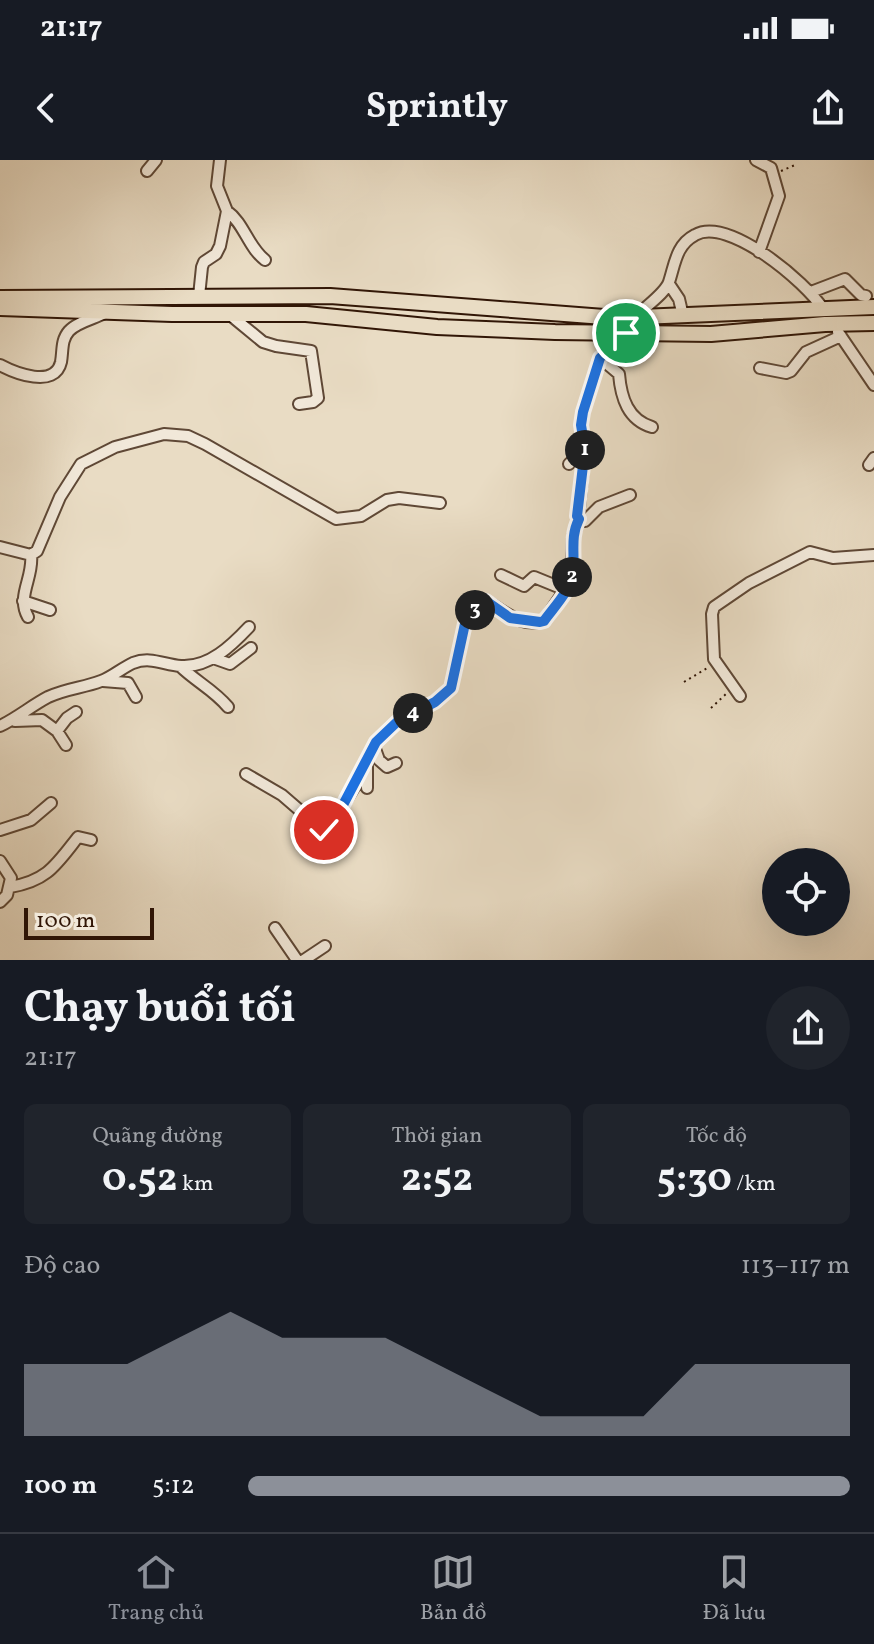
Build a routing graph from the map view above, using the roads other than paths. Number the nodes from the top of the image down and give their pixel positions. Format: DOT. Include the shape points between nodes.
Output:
graph roads {
  1 [pos="156,160"];
  2 [pos="220,160"];
  3 [pos="756,160"];
  4 [pos="773,168"];
  5 [pos="147,171"];
  6 [pos="227,211"];
  7 [pos="759,252"];
  8 [pos="265,260"];
  9 [pos="669,284"];
  10 [pos="811,292"];
  11 [pos="199,296"];
  12 [pos="0,298"];
  13 [pos="870,302"];
  14 [pos="0,308"];
  15 [pos="823,309"];
  16 [pos="112,311"];
  17 [pos="229,314"];
  18 [pos="683,316"];
  19 [pos="635,318"];
  20 [pos="874,323"];
  21 [pos="837,330"];
  22 [pos="626,333"];
  23 [pos="600,358"];
  24 [pos="0,365"];
  25 [pos="760,368"];
  26 [pos="874,385"];
  27 [pos="299,404"];
  28 [pos="652,427"];
  29 [pos="585,449"];
  30 [pos="569,464"];
  31 [pos="630,495"];
  32 [pos="440,503"];
  33 [pos="579,519"];
  34 [pos="0,547"];
  35 [pos="31,555"];
  36 [pos="874,555"];
  37 [pos="501,575"];
  38 [pos="569,585"];
  39 [pos="23,601"];
  40 [pos="50,610"];
  41 [pos="28,617"];
  42 [pos="249,627"];
  43 [pos="251,648"];
  44 [pos="213,658"];
  45 [pos="180,666"];
  46 [pos="101,681"];
  47 [pos="737,692"];
  48 [pos="136,697"];
  49 [pos="228,707"];
  50 [pos="76,712"];
  51 [pos="5,724"];
  52 [pos="57,731"];
  53 [pos="66,745"];
  54 [pos="374,746"];
  55 [pos="367,760"];
  56 [pos="396,763"];
  57 [pos="246,774"];
  58 [pos="367,788"];
  59 [pos="51,803"];
  60 [pos="0,830"];
  61 [pos="91,840"];
  62 [pos="0,861"];
  63 [pos="10,887"];
  64 [pos="0,902"];
  65 [pos="275,928"];
  66 [pos="325,946"];
  67 [pos="297,960"];
  68 [pos="304,960"];
  1 -- 5 [label="street"];
  2 -- 6 [label="street" via="217,186"];
  3 -- 4 [label="street"];
  4 -- 7 [label="street" via="779,196"];
  6 -- 8 [label="street"];
  6 -- 11 [label="street" via="220,246 202,267"];
  7 -- 9 [label="street" via="738,238 697,234 678,252"];
  7 -- 10 [label="street"];
  9 -- 18 [label="street"];
  9 -- 19 [label="street"];
  10 -- 13 [label="street" via="845,279"];
  10 -- 15 [label="street"];
  11 -- 12 [label="highway"];
  11 -- 15 [label="highway" via="330,296 617,318"];
  13 -- 15 [label="highway"];
  14 -- 16 [label="highway"];
  16 -- 17 [label="highway"];
  16 -- 24 [label="street" via="67,333 55,373 27,377"];
  17 -- 21 [label="highway" via="306,314 555,332"];
  17 -- 27 [label="street" via="263,342 311,351 318,398"];
  20 -- 21 [label="highway"];
  21 -- 25 [label="street" via="806,352 791,371"];
  21 -- 26 [label="street"];
  22 -- 23 [label="street"];
  23 -- 28 [label="street" via="619,374 620,390 633,417"];
  23 -- 29 [label="street" via="583,412"];
  29 -- 30 [label="street"];
  29 -- 33 [label="street"];
  31 -- 33 [label="street" via="599,507 585,521"];
  32 -- 35 [label="street" via="399,498 361,516 336,519 205,444 164,434 115,447 81,464"];
  33 -- 38 [label="street"];
  34 -- 35 [label="street"];
  35 -- 39 [label="street"];
  36 -- 47 [label="street" via="833,558 810,552 749,583 713,610 717,663"];
  37 -- 38 [label="street" via="524,586 534,577 561,588"];
  38 -- 54 [label="street" via="544,621 510,618 486,601 471,613 451,688 397,722"];
  39 -- 40 [label="street"];
  39 -- 41 [label="street"];
  42 -- 44 [label="street"];
  43 -- 44 [label="street" via="230,664"];
  44 -- 45 [label="street"];
  45 -- 46 [label="street" via="142,660"];
  45 -- 49 [label="street"];
  46 -- 48 [label="street" via="124,682"];
  46 -- 51 [label="street" via="43,699"];
  50 -- 52 [label="street"];
  51 -- 52 [label="street" via="42,720"];
  52 -- 53 [label="street"];
  54 -- 55 [label="street"];
  54 -- 56 [label="street" via="382,764"];
  55 -- 57 [label="street" via="328,830"];
  55 -- 58 [label="street"];
  59 -- 60 [label="street" via="31,820"];
  61 -- 63 [label="street" via="78,837 48,873"];
  62 -- 63 [label="street" via="11,878"];
  63 -- 64 [label="street"];
  65 -- 67 [label="street"];
  66 -- 68 [label="street"];
}
